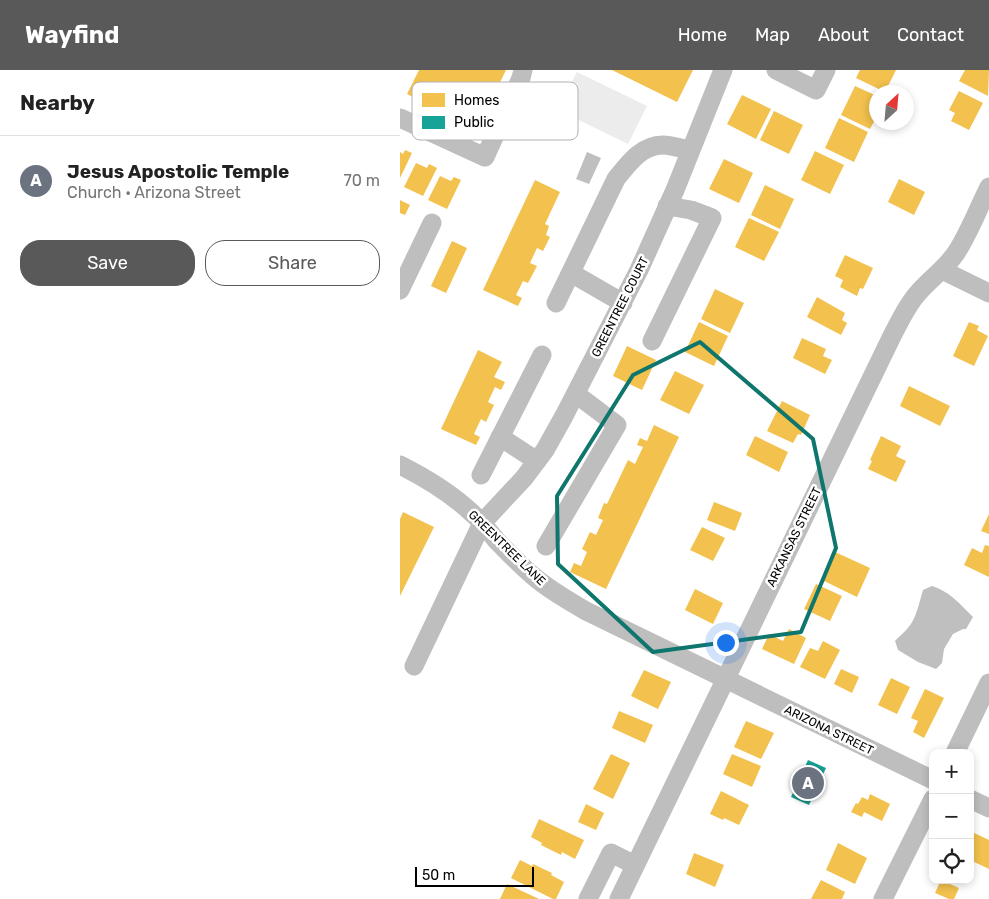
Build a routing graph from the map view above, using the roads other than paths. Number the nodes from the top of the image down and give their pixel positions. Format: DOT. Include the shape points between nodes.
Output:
graph roads {
  1 [pos="523,70"];
  2 [pos="723,70"];
  3 [pos="776,70"];
  4 [pos="826,70"];
  5 [pos="519,82"];
  6 [pos="400,118"];
  7 [pos="412,124"];
  8 [pos="448,140"];
  9 [pos="493,140"];
  10 [pos="690,150"];
  11 [pos="989,187"];
  12 [pos="667,206"];
  13 [pos="432,223"];
  14 [pos="942,270"];
  15 [pos="571,273"];
  16 [pos="400,290"];
  17 [pos="989,293"];
  18 [pos="556,303"];
  19 [pos="622,303"];
  20 [pos="652,341"];
  21 [pos="542,355"];
  22 [pos="576,394"];
  23 [pos="500,437"];
  24 [pos="537,461"];
  25 [pos="400,465"];
  26 [pos="481,475"];
  27 [pos="482,523"];
  28 [pos="546,546"];
  29 [pos="414,666"];
  30 [pos="725,679"];
  31 [pos="989,683"];
  32 [pos="957,749"];
  33 [pos="929,778"];
  34 [pos="974,801"];
  35 [pos="929,807"];
  36 [pos="989,808"];
  37 [pos="635,864"];
  38 [pos="588,899"];
  39 [pos="618,899"];
  40 [pos="882,899"];
  1 -- 5 [label="street"];
  2 -- 10 [label="street, GREENTREE COURT"];
  3 -- 4 [label="street" via="816,90"];
  6 -- 7 [label="street"];
  8 -- 9 [label="street" via="485,157"];
  10 -- 12 [label="street, GREENTREE COURT"];
  10 -- 15 [label="street" via="663,145 649,148 629,162 616,179"];
  11 -- 14 [label="street, ARKANSAS STREET" via="967,234"];
  12 -- 19 [label="street, GREENTREE COURT"];
  12 -- 20 [label="street" via="712,218"];
  13 -- 16 [label="street"];
  14 -- 17 [label="street"];
  14 -- 30 [label="street, ARKANSAS STREET" via="917,294 892,336"];
  15 -- 18 [label="street"];
  15 -- 19 [label="street"];
  19 -- 22 [label="street, GREENTREE COURT"];
  21 -- 23 [label="street"];
  22 -- 24 [label="street, GREENTREE COURT"];
  22 -- 28 [label="street" via="617,425"];
  23 -- 24 [label="street"];
  23 -- 26 [label="street"];
  24 -- 27 [label="street, GREENTREE COURT"];
  25 -- 27 [label="street, GREENTREE LANE" via="456,500"];
  27 -- 29 [label="street, GREENTREE COURT"];
  27 -- 30 [label="street, GREENTREE LANE" via="532,575 556,594"];
  30 -- 33 [label="street, ARIZONA STREET"];
  30 -- 37 [label="street, ARKANSAS STREET"];
  31 -- 32 [label="street"];
  34 -- 36 [label="street"];
  35 -- 40 [label="street"];
  37 -- 38 [label="street" via="611,853"];
  37 -- 39 [label="street, ARKANSAS STREET"];
}
